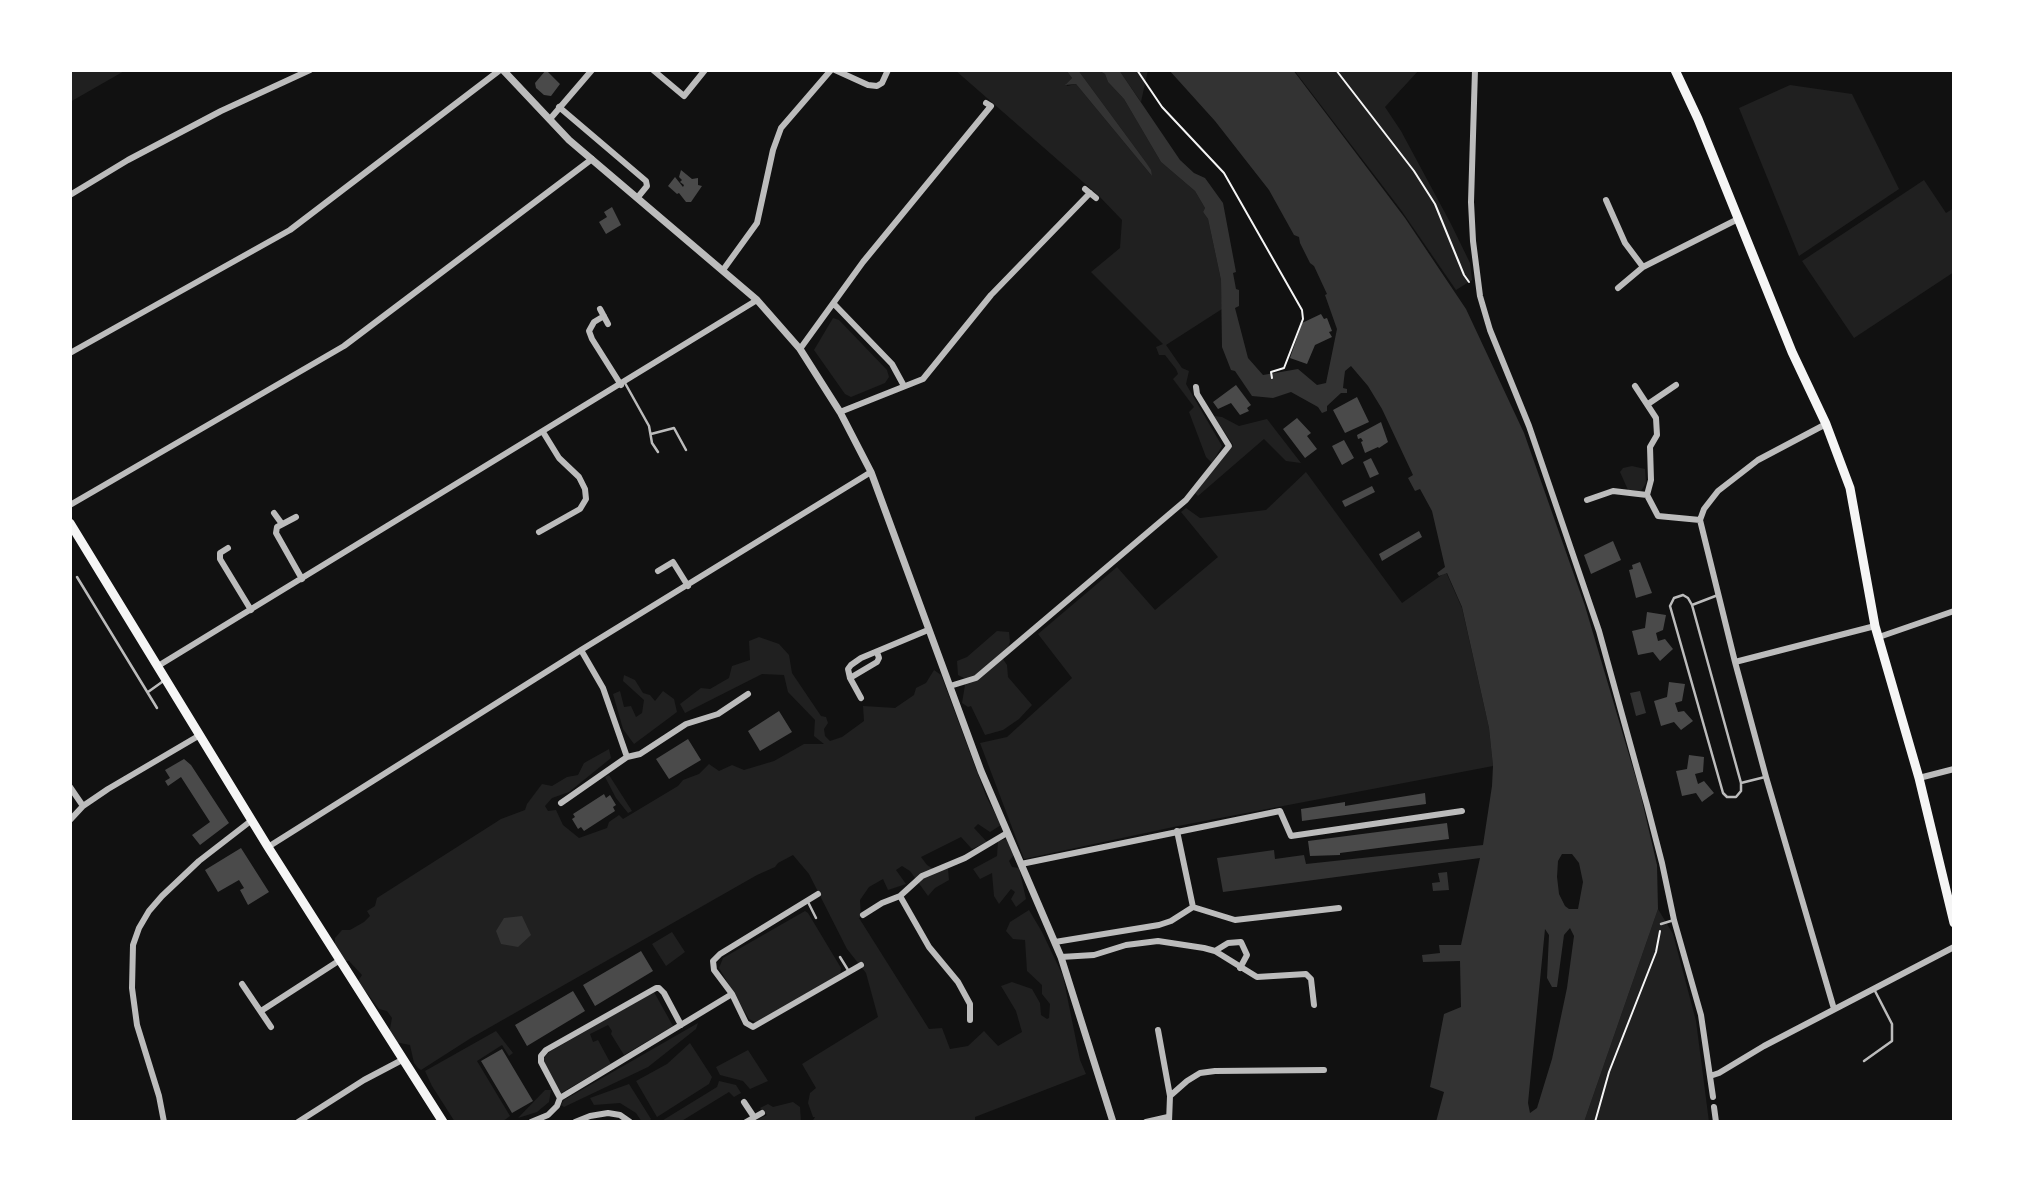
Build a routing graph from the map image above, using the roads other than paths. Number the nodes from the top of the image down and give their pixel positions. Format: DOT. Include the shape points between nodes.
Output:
graph roads {
  1 [pos="310,70"];
  2 [pos="502,70"];
  3 [pos="592,70"];
  4 [pos="653,70"];
  5 [pos="705,70"];
  6 [pos="833,70"];
  7 [pos="888,70"];
  8 [pos="1475,70"];
  9 [pos="1675,70"];
  10 [pos="991,106"];
  11 [pos="559,107"];
  12 [pos="550,119"];
  13 [pos="592,159"];
  14 [pos="1090,193"];
  15 [pos="70,195"];
  16 [pos="638,198"];
  17 [pos="1606,200"];
  18 [pos="1738,219"];
  19 [pos="1643,267"];
  20 [pos="723,270"];
  21 [pos="1618,288"];
  22 [pos="757,300"];
  23 [pos="834,304"];
  24 [pos="600,309"];
  25 [pos="604,316"];
  26 [pos="608,324"];
  27 [pos="800,349"];
  28 [pos="70,353"];
  29 [pos="623,384"];
  30 [pos="1676,385"];
  31 [pos="904,386"];
  32 [pos="1635,386"];
  33 [pos="1196,387"];
  34 [pos="1648,404"];
  35 [pos="840,412"];
  36 [pos="1826,424"];
  37 [pos="543,432"];
  38 [pos="651,434"];
  39 [pos="686,450"];
  40 [pos="658,452"];
  41 [pos="871,472"];
  42 [pos="1647,495"];
  43 [pos="1587,500"];
  44 [pos="70,505"];
  45 [pos="274,513"];
  46 [pos="296,517"];
  47 [pos="1700,520"];
  48 [pos="70,523"];
  49 [pos="282,524"];
  50 [pos="539,532"];
  51 [pos="228,548"];
  52 [pos="658,571"];
  53 [pos="77,577"];
  54 [pos="302,579"];
  55 [pos="688,586"];
  56 [pos="1718,594"];
  57 [pos="1692,605"];
  58 [pos="251,610"];
  59 [pos="1954,611"];
  60 [pos="1875,626"];
  61 [pos="928,630"];
  62 [pos="1878,637"];
  63 [pos="581,650"];
  64 [pos="877,652"];
  65 [pos="1735,662"];
  66 [pos="158,666"];
  67 [pos="850,678"];
  68 [pos="166,680"];
  69 [pos="950,687"];
  70 [pos="148,692"];
  71 [pos="748,694"];
  72 [pos="860,698"];
  73 [pos="158,708"];
  74 [pos="200,735"];
  75 [pos="627,757"];
  76 [pos="1954,769"];
  77 [pos="1766,777"];
  78 [pos="1919,778"];
  79 [pos="1741,783"];
  80 [pos="70,787"];
  81 [pos="561,803"];
  82 [pos="83,806"];
  83 [pos="1462,811"];
  84 [pos="70,820"];
  85 [pos="252,820"];
  86 [pos="1177,831"];
  87 [pos="1007,832"];
  88 [pos="268,847"];
  89 [pos="1021,864"];
  90 [pos="818,894"];
  91 [pos="900,896"];
  92 [pos="808,902"];
  93 [pos="1193,907"];
  94 [pos="1339,908"];
  95 [pos="863,915"];
  96 [pos="817,918"];
  97 [pos="1674,920"];
  98 [pos="1954,923"];
  99 [pos="1661,926"];
  100 [pos="1055,942"];
  101 [pos="1954,947"];
  102 [pos="1215,951"];
  103 [pos="841,957"];
  104 [pos="1061,957"];
  105 [pos="340,960"];
  106 [pos="861,965"];
  107 [pos="1240,968"];
  108 [pos="849,973"];
  109 [pos="242,984"];
  110 [pos="1874,988"];
  111 [pos="732,994"];
  112 [pos="1314,1005"];
  113 [pos="1834,1009"];
  114 [pos="261,1012"];
  115 [pos="970,1020"];
  116 [pos="681,1026"];
  117 [pos="271,1027"];
  118 [pos="1158,1030"];
  119 [pos="402,1060"];
  120 [pos="1864,1061"];
  121 [pos="1324,1070"];
  122 [pos="1710,1076"];
  123 [pos="1170,1097"];
  124 [pos="1713,1097"];
  125 [pos="560,1098"];
  126 [pos="744,1102"];
  127 [pos="1714,1107"];
  128 [pos="762,1113"];
  129 [pos="754,1117"];
  130 [pos="1169,1120"];
  131 [pos="164,1122"];
  132 [pos="298,1122"];
  133 [pos="443,1122"];
  134 [pos="531,1122"];
  135 [pos="575,1122"];
  136 [pos="630,1122"];
  137 [pos="746,1122"];
  138 [pos="1113,1122"];
  139 [pos="1146,1122"];
  140 [pos="1716,1122"];
  1 -- 15 [label="street" via="220,111"];
  2 -- 12 [label="street"];
  2 -- 28 [label="street" via="290,230"];
  3 -- 11 [label="street"];
  4 -- 5 [label="street" via="684,96"];
  6 -- 7 [label="street" via="877,86"];
  6 -- 20 [label="street" via="780,128 757,223"];
  8 -- 97 [label="street" via="1471,202 1482,304 1596,623"];
  9 -- 18 [label="main road"];
  10 -- 23 [label="street"];
  11 -- 12 [label="street"];
  11 -- 16 [label="street" via="646,181"];
  12 -- 13 [label="street"];
  13 -- 16 [label="street"];
  13 -- 44 [label="street" via="344,346"];
  14 -- 31 [label="street" via="991,295 923,379"];
  16 -- 20 [label="street"];
  17 -- 19 [label="street" via="1625,243"];
  18 -- 19 [label="street"];
  18 -- 36 [label="main road"];
  19 -- 21 [label="street"];
  20 -- 22 [label="street"];
  22 -- 27 [label="street"];
  22 -- 29 [label="street"];
  23 -- 27 [label="street"];
  23 -- 31 [label="street" via="892,364"];
  24 -- 25 [label="street"];
  25 -- 26 [label="street"];
  25 -- 29 [label="street" via="589,331"];
  27 -- 35 [label="street"];
  29 -- 37 [label="street"];
  29 -- 38 [label="lane"];
  30 -- 34 [label="street"];
  31 -- 35 [label="street"];
  32 -- 34 [label="street"];
  33 -- 69 [label="street" via="1229,446 1186,500 976,678"];
  34 -- 42 [label="street" via="1656,418 1657,436 1650,447"];
  35 -- 41 [label="street"];
  36 -- 47 [label="street" via="1758,460 1718,491"];
  36 -- 60 [label="main road" via="1850,488"];
  37 -- 50 [label="street" via="559,458 579,477 586,499 580,509"];
  37 -- 54 [label="street"];
  38 -- 39 [label="lane" via="674,428"];
  38 -- 40 [label="lane"];
  41 -- 55 [label="street"];
  41 -- 61 [label="street"];
  42 -- 43 [label="street" via="1612,491"];
  42 -- 47 [label="street" via="1658,516"];
  45 -- 49 [label="street"];
  46 -- 49 [label="street"];
  47 -- 56 [label="street"];
  48 -- 66 [label="main road"];
  49 -- 54 [label="street" via="276,533"];
  51 -- 58 [label="street" via="219,552 219,559"];
  52 -- 55 [label="street" via="673,562"];
  53 -- 70 [label="lane"];
  54 -- 58 [label="street"];
  55 -- 63 [label="street"];
  56 -- 57 [label="lane"];
  56 -- 65 [label="street"];
  57 -- 79 [label="lane"];
  57 -- 79 [label="lane" via="1682,595 1670,606 1723,793 1736,797"];
  58 -- 66 [label="street"];
  59 -- 62 [label="street"];
  60 -- 62 [label="main road"];
  60 -- 65 [label="street"];
  61 -- 64 [label="street"];
  61 -- 69 [label="street"];
  62 -- 78 [label="main road"];
  63 -- 75 [label="street" via="603,688"];
  63 -- 88 [label="street"];
  64 -- 67 [label="street" via="877,662"];
  64 -- 67 [label="street" via="852,665"];
  65 -- 77 [label="street"];
  66 -- 68 [label="main road"];
  67 -- 72 [label="street"];
  68 -- 70 [label="lane"];
  68 -- 74 [label="main road"];
  69 -- 87 [label="street"];
  70 -- 73 [label="lane"];
  71 -- 75 [label="street" via="718,714 686,724 640,754"];
  74 -- 82 [label="street"];
  74 -- 85 [label="main road"];
  75 -- 81 [label="street"];
  76 -- 78 [label="street"];
  77 -- 79 [label="lane"];
  77 -- 113 [label="street"];
  78 -- 98 [label="main road"];
  80 -- 82 [label="street"];
  82 -- 84 [label="street"];
  83 -- 86 [label="street" via="1291,836 1280,811"];
  85 -- 88 [label="main road"];
  85 -- 131 [label="street" via="162,896 133,945 137,1025"];
  86 -- 89 [label="street"];
  86 -- 93 [label="street"];
  87 -- 89 [label="street"];
  87 -- 91 [label="street" via="965,859 922,876"];
  88 -- 105 [label="main road"];
  89 -- 100 [label="street"];
  90 -- 92 [label="street"];
  91 -- 95 [label="street"];
  91 -- 115 [label="street" via="929,947 958,982 970,1004"];
  92 -- 96 [label="lane"];
  92 -- 111 [label="street" via="716,957 714,970"];
  93 -- 94 [label="street" via="1235,920"];
  93 -- 100 [label="street" via="1159,925"];
  97 -- 99 [label="lane"];
  97 -- 122 [label="street" via="1701,1015"];
  100 -- 104 [label="street"];
  101 -- 110 [label="street"];
  102 -- 104 [label="street" via="1158,941"];
  102 -- 107 [label="street"];
  102 -- 107 [label="street" via="1241,942 1247,955"];
  103 -- 108 [label="lane"];
  104 -- 138 [label="street"];
  105 -- 114 [label="street"];
  105 -- 119 [label="main road"];
  106 -- 108 [label="street"];
  107 -- 112 [label="street" via="1257,977 1306,974 1311,979"];
  108 -- 111 [label="street" via="757,1027 746,1023"];
  109 -- 114 [label="street"];
  110 -- 113 [label="street"];
  110 -- 120 [label="lane" via="1892,1024 1892,1041"];
  111 -- 116 [label="street"];
  113 -- 122 [label="street"];
  114 -- 117 [label="street"];
  116 -- 125 [label="street"];
  116 -- 125 [label="street" via="664,993 656,988 546,1050 541,1062"];
  118 -- 123 [label="street"];
  119 -- 132 [label="street"];
  119 -- 133 [label="main road"];
  121 -- 123 [label="street" via="1200,1073"];
  122 -- 124 [label="street"];
  123 -- 130 [label="street"];
  125 -- 134 [label="street" via="548,1115"];
  126 -- 129 [label="street"];
  127 -- 140 [label="street"];
  128 -- 129 [label="street"];
  129 -- 137 [label="street"];
  130 -- 139 [label="street"];
  135 -- 136 [label="street" via="608,1113"];
}
